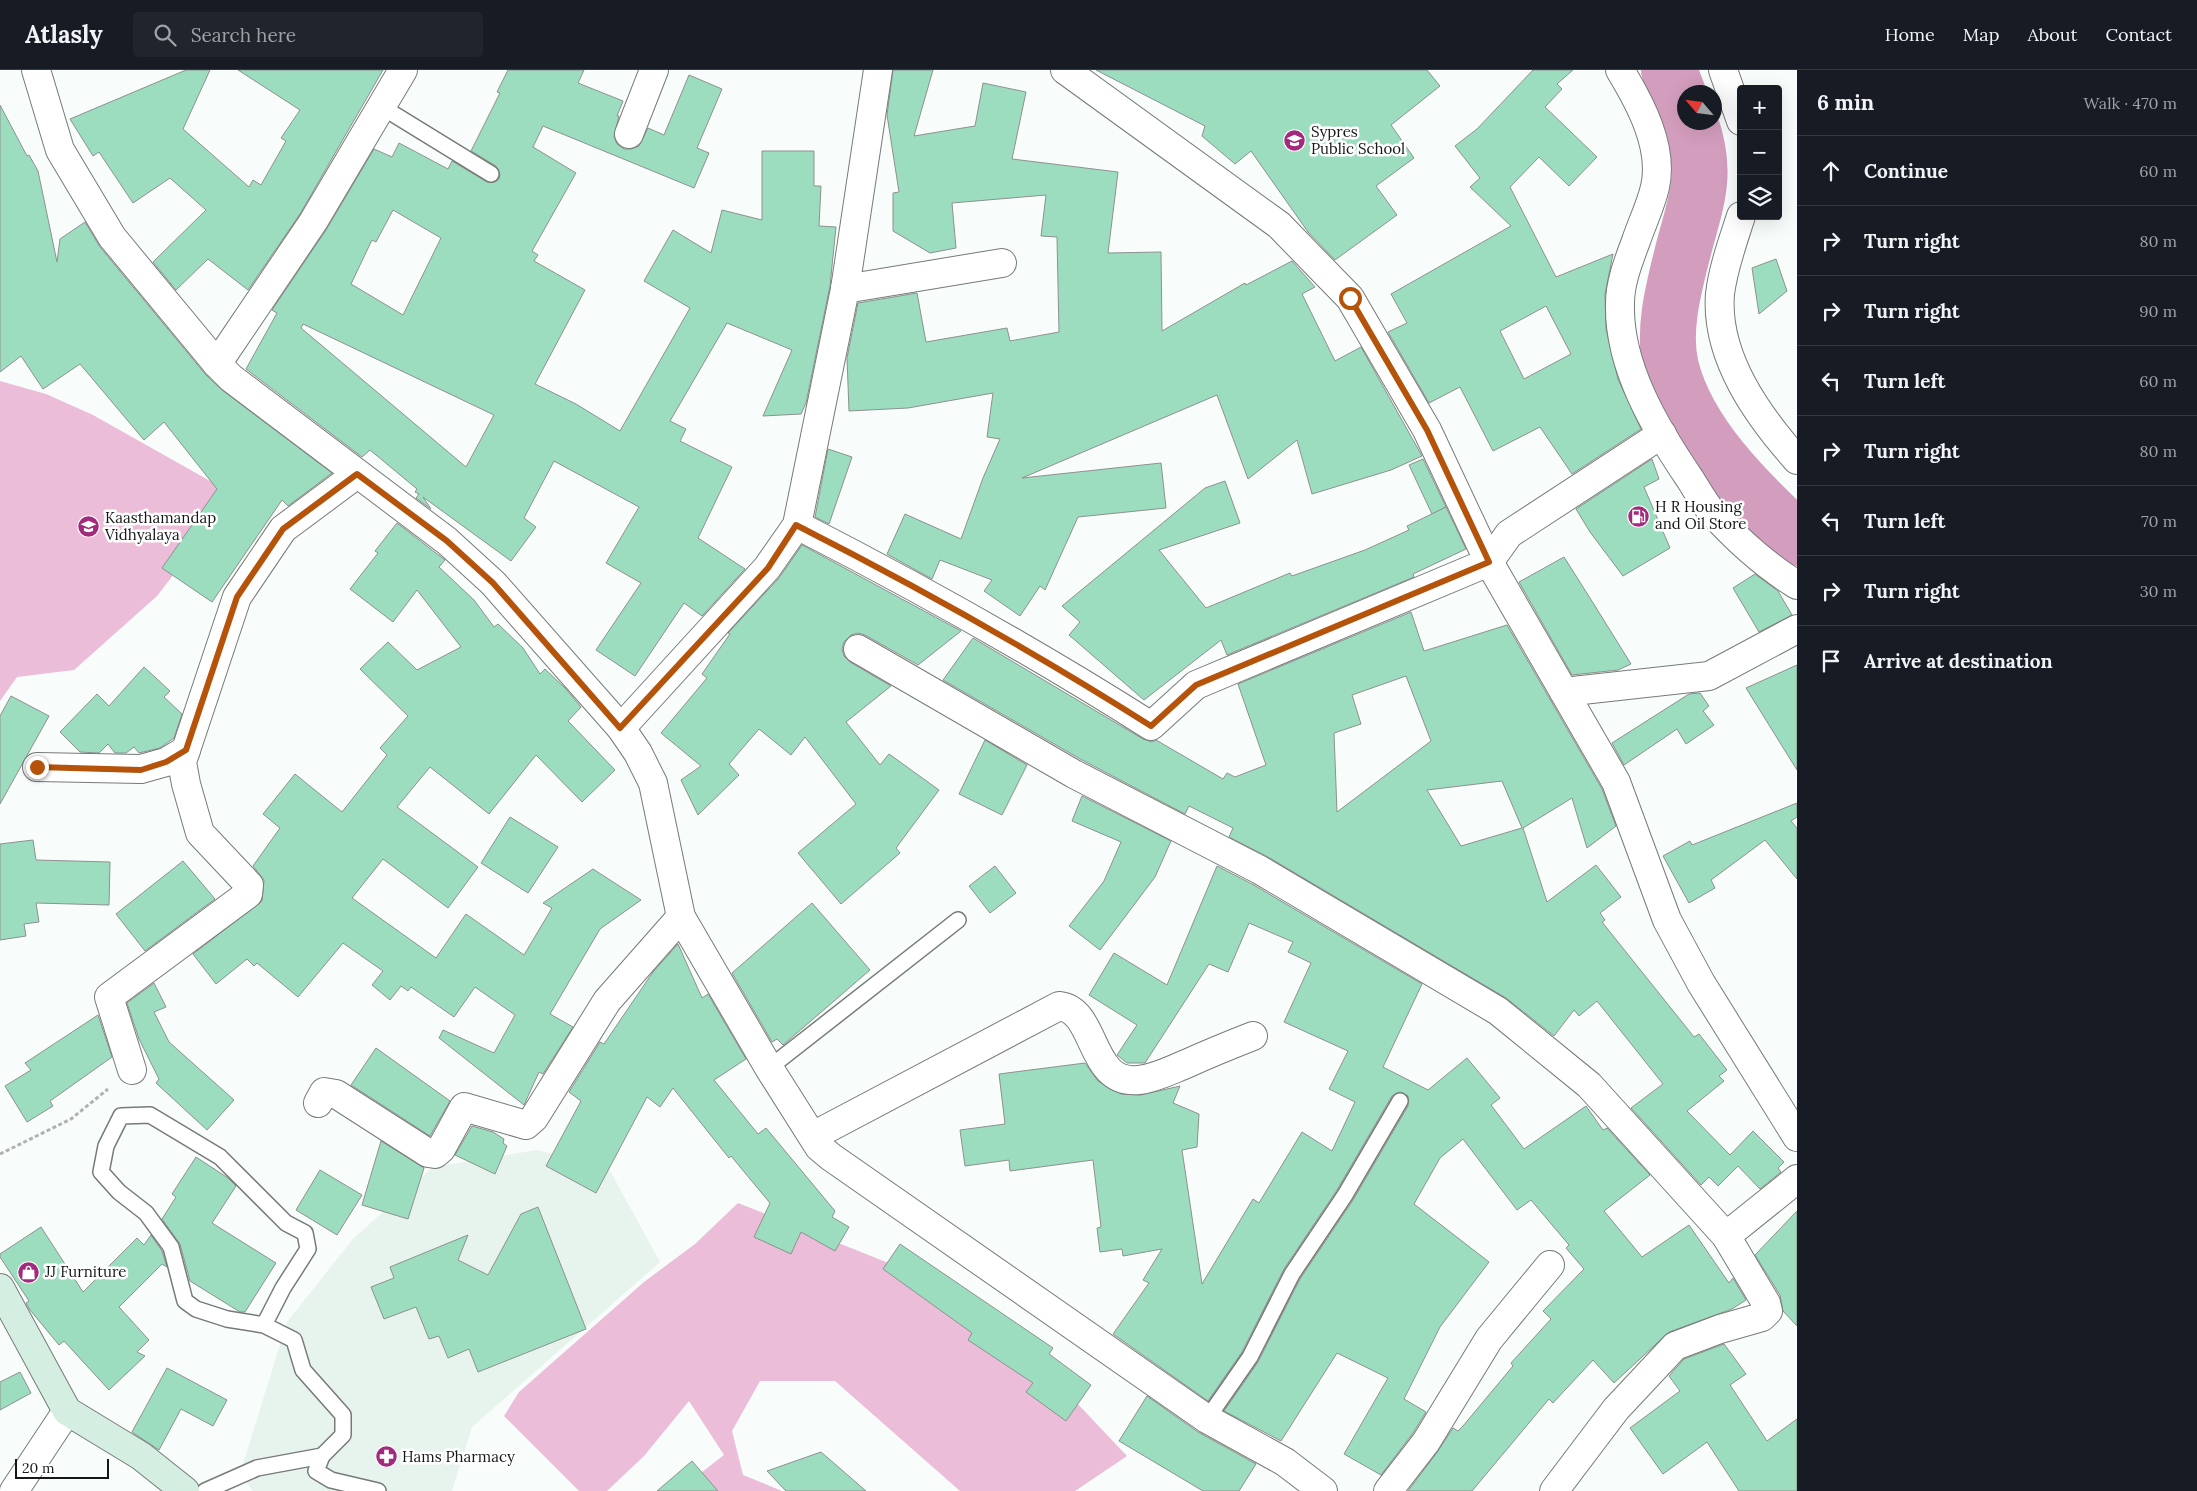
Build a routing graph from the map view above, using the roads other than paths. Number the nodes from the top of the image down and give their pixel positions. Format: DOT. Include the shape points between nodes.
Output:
graph roads {
  1 [pos="36,70"];
  2 [pos="403,70"];
  3 [pos="654,70"];
  4 [pos="878,70"];
  5 [pos="1065,70"];
  6 [pos="1620,70"];
  7 [pos="1723,70"];
  8 [pos="382,107"];
  9 [pos="1737,110"];
  10 [pos="629,134"];
  11 [pos="491,174"];
  12 [pos="1740,220"];
  13 [pos="1002,263"];
  14 [pos="845,289"];
  15 [pos="217,364"];
  16 [pos="1662,434"];
  17 [pos="1797,460"];
  18 [pos="357,474"];
  19 [pos="796,525"];
  20 [pos="1489,562"];
  21 [pos="1797,584"];
  22 [pos="1797,629"];
  23 [pos="858,649"];
  24 [pos="1564,692"];
  25 [pos="620,728"];
  26 [pos="186,750"];
  27 [pos="37,767"];
  28 [pos="680,917"];
  29 [pos="958,920"];
  30 [pos="1253,1036"];
  31 [pos="769,1068"];
  32 [pos="132,1070"];
  33 [pos="1400,1100"];
  34 [pos="318,1103"];
  35 [pos="813,1136"];
  36 [pos="1797,1137"];
  37 [pos="1797,1180"];
  38 [pos="1726,1236"];
  39 [pos="1550,1265"];
  40 [pos="0,1288"];
  41 [pos="264,1324"];
  42 [pos="67,1411"];
  43 [pos="1207,1419"];
  44 [pos="322,1456"];
  45 [pos="14,1491"];
  46 [pos="185,1491"];
  47 [pos="205,1491"];
  48 [pos="378,1491"];
  49 [pos="1323,1491"];
  50 [pos="1388,1491"];
  51 [pos="1554,1491"];
  1 -- 15 [label="street" via="60,150 112,237"];
  2 -- 8 [label="street"];
  3 -- 10 [label="street"];
  4 -- 14 [label="street"];
  5 -- 20 [label="street" via="1279,225 1350,298 1427,430"];
  6 -- 16 [label="street" via="1637,98 1657,163 1655,187 1628,262 1620,301 1621,332 1633,376"];
  7 -- 9 [label="street"];
  8 -- 11 [label="lane"];
  8 -- 15 [label="street" via="313,222"];
  12 -- 17 [label="street" via="1720,294 1728,354 1746,394 1772,432"];
  13 -- 14 [label="street"];
  14 -- 19 [label="street"];
  15 -- 18 [label="street"];
  16 -- 20 [label="street" via="1509,534"];
  16 -- 21 [label="street" via="1711,510 1767,566"];
  18 -- 25 [label="street" via="447,541 493,583"];
  18 -- 26 [label="street" via="283,529 237,597"];
  19 -- 20 [label="street" via="966,614 1151,726 1196,685"];
  19 -- 25 [label="street" via="768,568"];
  20 -- 24 [label="street"];
  22 -- 24 [label="street" via="1710,676"];
  23 -- 38 [label="street" via="1074,774 1260,870 1498,1011 1589,1085"];
  24 -- 36 [label="street" via="1616,782 1667,920 1701,983"];
  25 -- 28 [label="street" via="638,753 653,783"];
  26 -- 27 [label="street" via="166,762 141,770"];
  26 -- 32 [label="street" via="182,762 200,833 249,885 248,894 109,997"];
  28 -- 31 [label="street"];
  28 -- 34 [label="street" via="607,1001 534,1118 526,1125 464,1107 441,1149 435,1154 428,1154 336,1094 324,1092"];
  29 -- 31 [label="lane"];
  30 -- 35 [label="street" via="1138,1081 1110,1072 1076,1014 1068,1007 1059,1006"];
  31 -- 35 [label="street"];
  33 -- 43 [label="lane" via="1346,1195 1292,1274 1250,1357"];
  35 -- 43 [label="street" via="831,1158"];
  37 -- 38 [label="street"];
  38 -- 51 [label="street" via="1768,1311 1762,1317 1720,1328 1675,1346 1616,1409"];
  39 -- 50 [label="street" via="1489,1339 1426,1442"];
  40 -- 42 [label="main road"];
  41 -- 41 [label="lane" via="308,1248 304,1233 286,1222 220,1157 150,1114 121,1116 106,1146 101,1172 119,1192 146,1213 171,1247 185,1301 196,1309 227,1319"];
  41 -- 44 [label="lane" via="294,1340 303,1370 343,1416 343,1435"];
  42 -- 45 [label="street"];
  42 -- 46 [label="main road" via="142,1456"];
  43 -- 49 [label="street" via="1285,1462"];
  44 -- 47 [label="lane" via="257,1468"];
  44 -- 48 [label="lane" via="316,1472 330,1480"];
}
